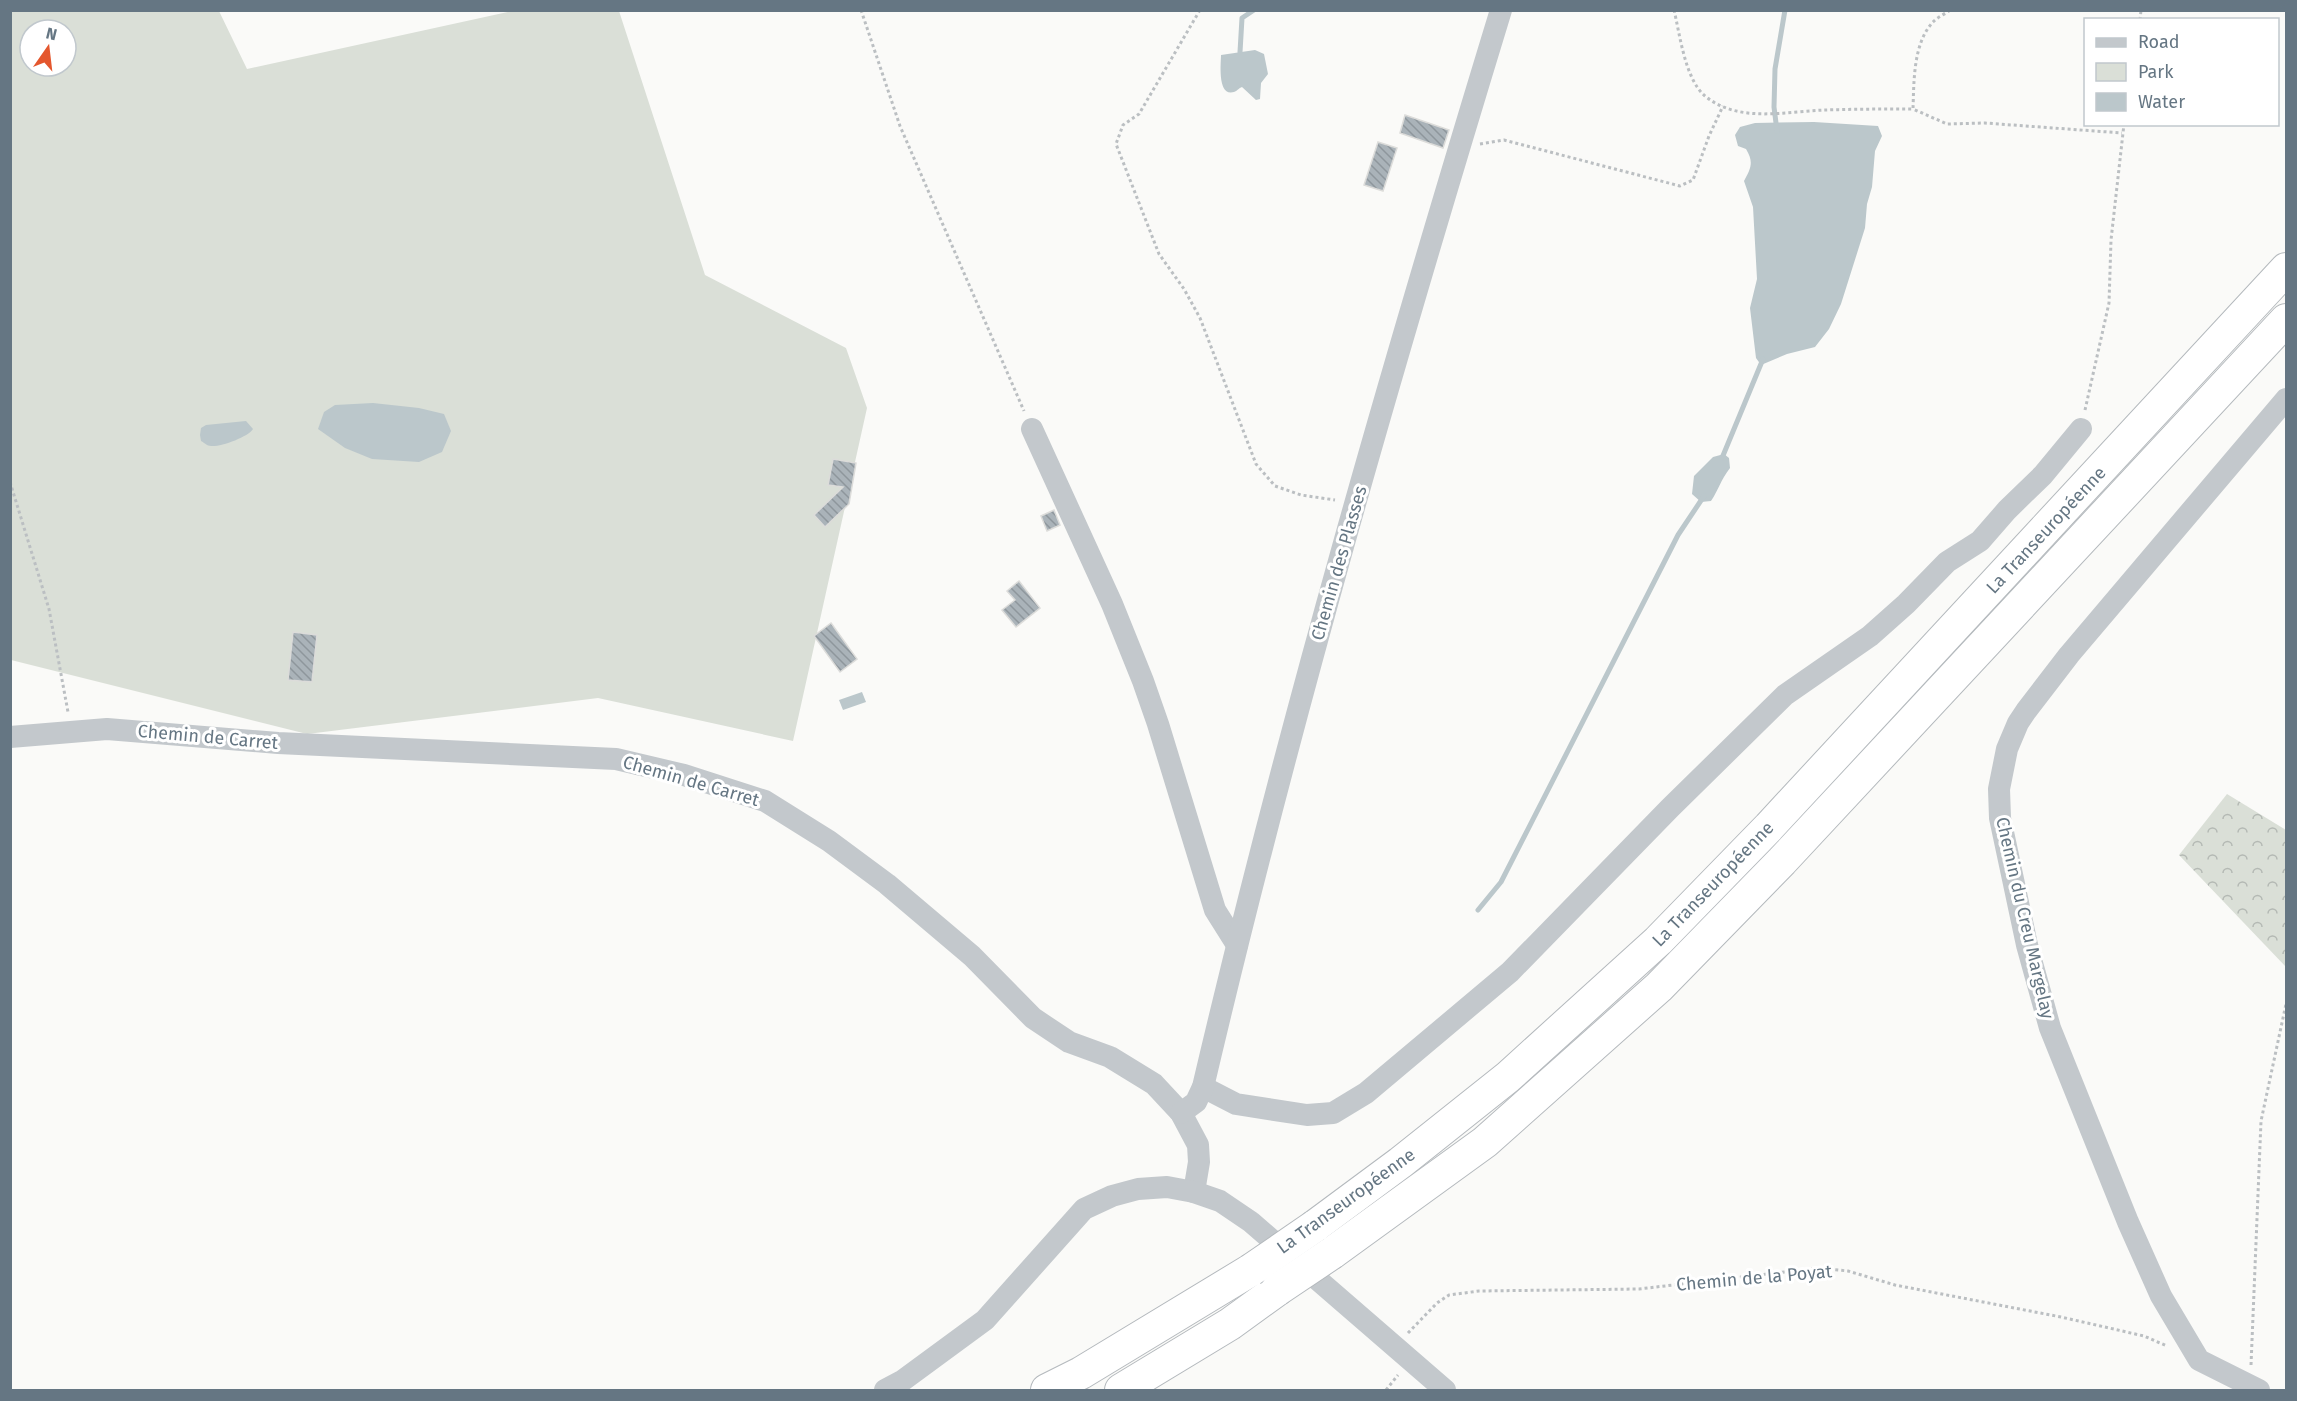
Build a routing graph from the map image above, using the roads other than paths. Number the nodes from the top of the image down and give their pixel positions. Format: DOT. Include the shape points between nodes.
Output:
graph roads {
  1 [pos="1501,10"];
  2 [pos="2286,269"];
  3 [pos="2286,320"];
  4 [pos="2286,399"];
  5 [pos="1032,429"];
  6 [pos="2081,429"];
  7 [pos="10,737"];
  8 [pos="1237,945"];
  9 [pos="1203,1087"];
  10 [pos="1181,1113"];
  11 [pos="1194,1191"];
  12 [pos="2253,1387"];
  13 [pos="885,1390"];
  14 [pos="1047,1390"];
  15 [pos="1121,1390"];
  16 [pos="1445,1390"];
  1 -- 8 [label="street, Chemin des Plasses" via="1353,513"];
  2 -- 14 [label="highway, La Transeuropéenne, bridge" via="1777,818 1658,941 1508,1077 1400,1163 1251,1270"];
  3 -- 15 [label="highway, La Transeuropéenne, bridge" via="1782,861 1659,987 1485,1142 1230,1324"];
  4 -- 12 [label="street, Chemin du Creu Margelay" via="2026,711 2007,749 1999,789 2000,818 2027,945 2050,1028 2146,1265 2199,1360"];
  5 -- 8 [label="street" via="1130,648 1158,724 1215,910"];
  6 -- 9 [label="street" via="1980,541 1947,562 1870,636 1785,695 1510,972 1366,1093 1334,1113 1307,1115 1236,1104"];
  7 -- 10 [label="street, Chemin de Carret" via="107,729 278,743 616,759 684,775 765,801 887,884 972,956 1034,1018 1070,1042 1110,1057 1154,1084"];
  8 -- 9 [label="street, Chemin des Plasses"];
  9 -- 10 [label="street, Chemin des Plasses" via="1196,1102"];
  10 -- 11 [label="street, Chemin de Carret" via="1198,1145"];
  11 -- 13 [label="street" via="1167,1187 1138,1189 1084,1209 986,1320"];
  11 -- 16 [label="street" via="1220,1201 1251,1222"];
}
